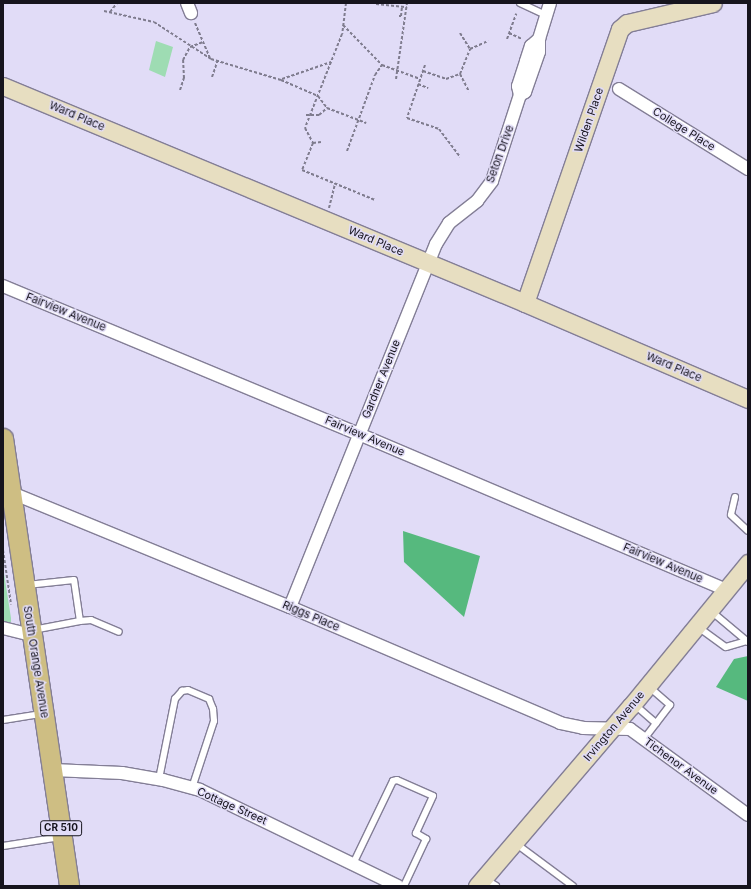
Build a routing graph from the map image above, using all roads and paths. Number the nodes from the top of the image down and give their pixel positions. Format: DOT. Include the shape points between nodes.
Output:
graph roads {
  1 [pos="117,3"];
  2 [pos="346,3"];
  3 [pos="407,3"];
  4 [pos="520,3"];
  5 [pos="550,3"];
  6 [pos="713,3"];
  7 [pos="376,4"];
  8 [pos="385,4"];
  9 [pos="402,6"];
  10 [pos="407,7"];
  11 [pos="189,8"];
  12 [pos="104,10"];
  13 [pos="110,12"];
  14 [pos="516,14"];
  15 [pos="546,15"];
  16 [pos="399,16"];
  17 [pos="343,25"];
  18 [pos="460,33"];
  19 [pos="509,33"];
  20 [pos="507,39"];
  21 [pos="534,40"];
  22 [pos="488,41"];
  23 [pos="203,42"];
  24 [pos="190,47"];
  25 [pos="470,49"];
  26 [pos="210,59"];
  27 [pos="218,60"];
  28 [pos="331,62"];
  29 [pos="382,64"];
  30 [pos="425,65"];
  31 [pos="398,71"];
  32 [pos="423,71"];
  33 [pos="460,74"];
  34 [pos="212,77"];
  35 [pos="396,79"];
  36 [pos="420,79"];
  37 [pos="281,80"];
  38 [pos="418,84"];
  39 [pos="3,86"];
  40 [pos="428,88"];
  41 [pos="619,89"];
  42 [pos="180,90"];
  43 [pos="469,92"];
  44 [pos="318,96"];
  45 [pos="327,108"];
  46 [pos="306,115"];
  47 [pos="310,116"];
  48 [pos="358,120"];
  49 [pos="366,123"];
  50 [pos="321,142"];
  51 [pos="313,143"];
  52 [pos="347,151"];
  53 [pos="460,157"];
  54 [pos="748,169"];
  55 [pos="335,184"];
  56 [pos="375,200"];
  57 [pos="328,211"];
  58 [pos="428,263"];
  59 [pos="3,286"];
  60 [pos="525,302"];
  61 [pos="748,399"];
  62 [pos="359,434"];
  63 [pos="3,438"];
  64 [pos="12,493"];
  65 [pos="735,497"];
  66 [pos="748,531"];
  67 [pos="3,550"];
  68 [pos="748,563"];
  69 [pos="25,585"];
  70 [pos="726,590"];
  71 [pos="290,607"];
  72 [pos="710,611"];
  73 [pos="12,612"];
  74 [pos="80,621"];
  75 [pos="696,626"];
  76 [pos="3,628"];
  77 [pos="119,632"];
  78 [pos="31,633"];
  79 [pos="747,641"];
  80 [pos="648,685"];
  81 [pos="633,703"];
  82 [pos="44,714"];
  83 [pos="3,720"];
  84 [pos="656,723"];
  85 [pos="611,727"];
  86 [pos="644,739"];
  87 [pos="53,770"];
  88 [pos="159,779"];
  89 [pos="192,788"];
  90 [pos="748,815"];
  91 [pos="62,837"];
  92 [pos="514,843"];
  93 [pos="3,846"];
  94 [pos="353,864"];
  95 [pos="486,883"];
  96 [pos="572,885"];
  97 [pos="69,886"];
  98 [pos="398,886"];
  99 [pos="404,886"];
  1 -- 13 [label="path"];
  2 -- 17 [label="path"];
  3 -- 10 [label="path"];
  4 -- 15 [label="lane"];
  5 -- 15 [label="street, Seton Drive"];
  6 -- 60 [label="street, Wilden Place" via="628,23 620,29"];
  7 -- 8 [label="path"];
  8 -- 9 [label="path"];
  9 -- 10 [label="path"];
  9 -- 16 [label="path"];
  10 -- 31 [label="path"];
  11 -- 23 [label="path"];
  12 -- 13 [label="path"];
  13 -- 24 [label="path" via="154,22"];
  14 -- 19 [label="path"];
  15 -- 21 [label="street, Seton Drive"];
  17 -- 28 [label="path"];
  17 -- 29 [label="path"];
  18 -- 25 [label="path"];
  19 -- 20 [label="path"];
  19 -- 21 [label="path"];
  21 -- 58 [label="street, Seton Drive" via="540,52 526,92 520,95 492,181 477,201 449,223 442,232"];
  22 -- 25 [label="path"];
  23 -- 24 [label="path"];
  23 -- 26 [label="path"];
  24 -- 26 [label="path"];
  24 -- 42 [label="path" via="183,60 184,78"];
  25 -- 33 [label="path"];
  26 -- 27 [label="path"];
  27 -- 34 [label="path"];
  27 -- 37 [label="path"];
  28 -- 37 [label="path"];
  28 -- 44 [label="path"];
  29 -- 31 [label="path"];
  29 -- 48 [label="path" via="374,75"];
  30 -- 32 [label="path"];
  31 -- 35 [label="path"];
  31 -- 36 [label="path"];
  32 -- 33 [label="path" via="446,79"];
  32 -- 36 [label="path"];
  33 -- 43 [label="path"];
  36 -- 38 [label="path"];
  37 -- 44 [label="path"];
  38 -- 40 [label="path"];
  38 -- 53 [label="path" via="407,118 440,129"];
  39 -- 58 [label="street, Ward Place"];
  41 -- 54 [label="street, College Place"];
  44 -- 45 [label="path"];
  44 -- 47 [label="path"];
  45 -- 47 [label="path" via="319,115"];
  45 -- 48 [label="path"];
  46 -- 47 [label="path"];
  47 -- 51 [label="path" via="305,128"];
  48 -- 49 [label="path"];
  48 -- 52 [label="path"];
  50 -- 51 [label="path"];
  51 -- 55 [label="path" via="302,170"];
  55 -- 56 [label="path"];
  55 -- 57 [label="path"];
  58 -- 60 [label="street, Ward Place"];
  58 -- 62 [label="street, Gardner Avenue"];
  59 -- 62 [label="street, Fairview Avenue"];
  60 -- 61 [label="street, Ward Place"];
  62 -- 70 [label="street, Fairview Avenue"];
  62 -- 71 [label="street, Gardner Avenue"];
  63 -- 64 [label="main road, South Orange Avenue / CR 510"];
  64 -- 69 [label="main road, South Orange Avenue / CR 510"];
  64 -- 71 [label="street, Riggs Place"];
  65 -- 66 [label="lane" via="731,515"];
  67 -- 73 [label="path"];
  68 -- 70 [label="street, Irvington Avenue"];
  69 -- 74 [label="lane" via="74,580"];
  69 -- 78 [label="main road, South Orange Avenue / CR 510"];
  70 -- 72 [label="street, Irvington Avenue"];
  71 -- 85 [label="street, Riggs Place" via="560,723 582,728"];
  72 -- 75 [label="street, Irvington Avenue"];
  72 -- 79 [label="lane" via="721,617"];
  74 -- 77 [label="lane" via="91,620"];
  74 -- 78 [label="lane"];
  75 -- 79 [label="lane" via="726,647"];
  75 -- 80 [label="street, Irvington Avenue"];
  76 -- 78 [label="street"];
  78 -- 82 [label="main road, South Orange Avenue / CR 510"];
  80 -- 81 [label="street, Irvington Avenue"];
  80 -- 84 [label="lane" via="670,705"];
  81 -- 84 [label="lane"];
  81 -- 85 [label="street, Irvington Avenue"];
  82 -- 83 [label="lane"];
  82 -- 87 [label="main road, South Orange Avenue / CR 510"];
  84 -- 86 [label="lane"];
  85 -- 86 [label="street, Tichenor Avenue" via="630,728"];
  85 -- 92 [label="street, Irvington Avenue"];
  86 -- 90 [label="street, Tichenor Avenue"];
  87 -- 88 [label="street, Cottage Street" via="122,773"];
  87 -- 91 [label="main road, South Orange Avenue / CR 510"];
  88 -- 89 [label="street, Cottage Street"];
  88 -- 89 [label="lane" via="175,699 182,691 188,690 209,699 214,721"];
  89 -- 94 [label="street, Cottage Street" via="239,807"];
  91 -- 93 [label="lane"];
  91 -- 97 [label="main road, South Orange Avenue / CR 510"];
  92 -- 95 [label="street, Irvington Avenue"];
  92 -- 96 [label="lane"];
  94 -- 98 [label="street, Cottage Street"];
  94 -- 99 [label="lane" via="393,781 397,780 433,796 416,833 426,839"];
}
